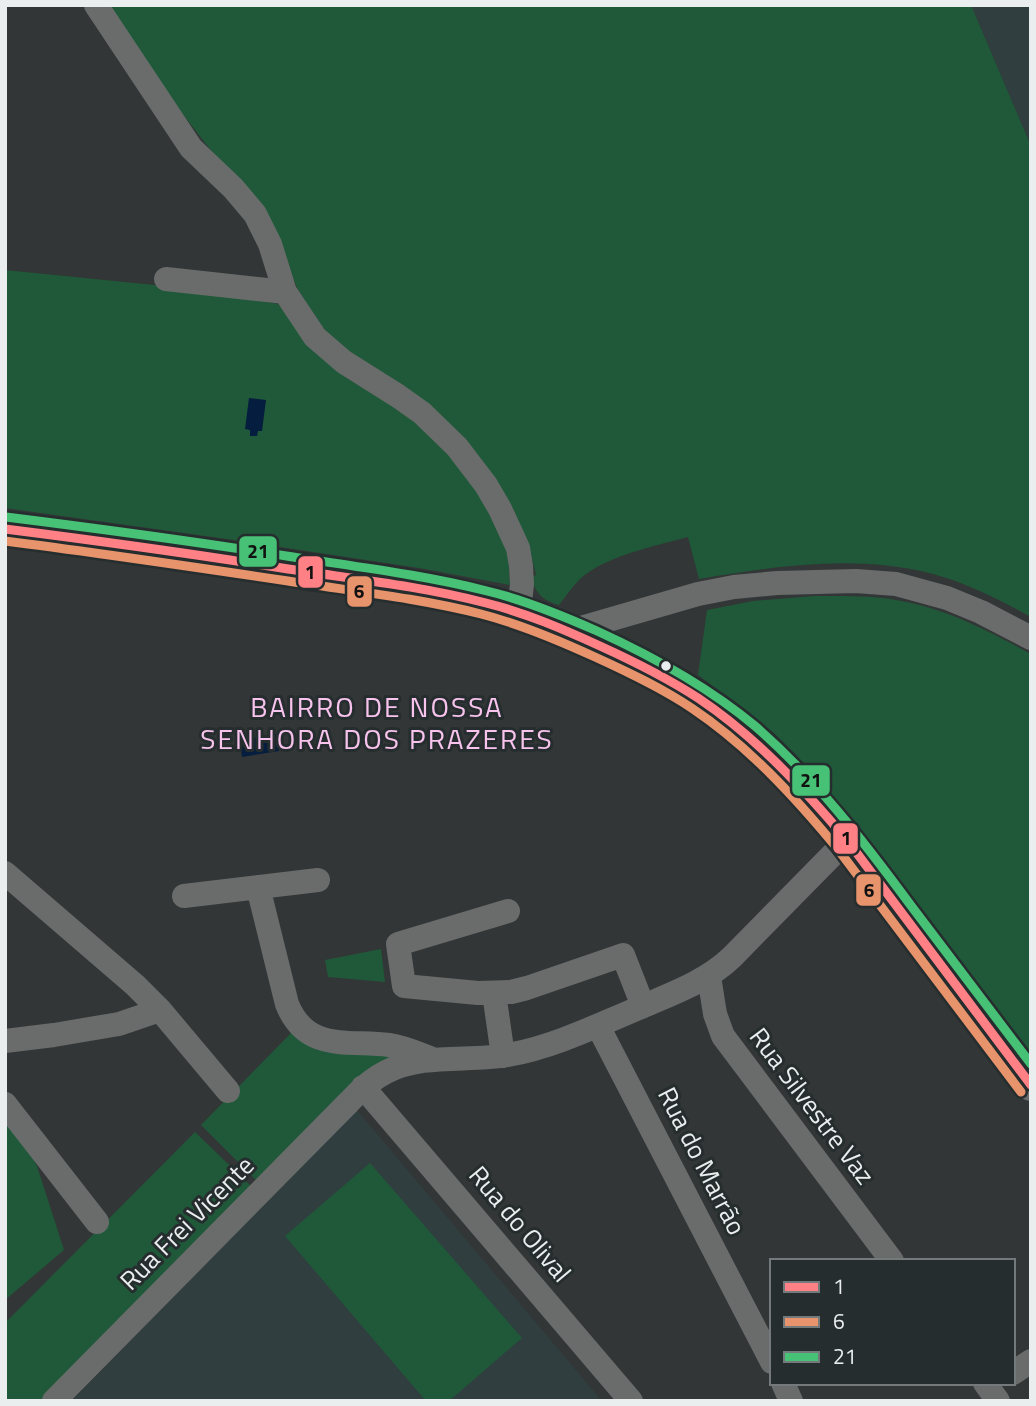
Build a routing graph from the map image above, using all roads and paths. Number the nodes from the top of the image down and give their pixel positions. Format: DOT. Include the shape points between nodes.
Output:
graph roads {
  1 [pos="96,5"];
  2 [pos="166,279"];
  3 [pos="285,292"];
  4 [pos="5,528"];
  5 [pos="519,613"];
  6 [pos="567,632"];
  7 [pos="1031,638"];
  8 [pos="847,840"];
  9 [pos="5,873"];
  10 [pos="318,880"];
  11 [pos="258,887"];
  12 [pos="184,896"];
  13 [pos="508,911"];
  14 [pos="709,976"];
  15 [pos="495,993"];
  16 [pos="643,1006"];
  17 [pos="160,1010"];
  18 [pos="598,1026"];
  19 [pos="5,1041"];
  20 [pos="503,1056"];
  21 [pos="439,1060"];
  22 [pos="1031,1085"];
  23 [pos="363,1087"];
  24 [pos="228,1091"];
  25 [pos="5,1104"];
  26 [pos="97,1222"];
  27 [pos="890,1259"];
  28 [pos="770,1358"];
  29 [pos="1031,1361"];
  30 [pos="1015,1372"];
  31 [pos="784,1385"];
  32 [pos="54,1401"];
  33 [pos="631,1401"];
  34 [pos="791,1401"];
  1 -- 3 [label="street" via="178,131 254,214 270,244"];
  2 -- 3 [label="street"];
  3 -- 5 [label="street" via="327,349 422,413 478,474 518,548"];
  4 -- 5 [label="main road" via="423,590"];
  5 -- 6 [label="main road"];
  6 -- 7 [label="street" via="723,589 856,581 896,584 947,598"];
  6 -- 8 [label="main road" via="660,676 714,709 785,771"];
  8 -- 14 [label="street"];
  8 -- 22 [label="main road"];
  9 -- 17 [label="street"];
  10 -- 11 [label="street"];
  11 -- 12 [label="street"];
  11 -- 21 [label="street" via="287,1004 303,1028 325,1041 393,1046"];
  13 -- 15 [label="street" via="398,944 404,986"];
  14 -- 16 [label="street"];
  14 -- 27 [label="street, Rua Silvestre Vaz" via="723,1036"];
  15 -- 16 [label="street" via="527,988 622,955"];
  15 -- 20 [label="street"];
  16 -- 18 [label="street"];
  17 -- 19 [label="street" via="119,1024"];
  17 -- 24 [label="street"];
  18 -- 20 [label="street"];
  18 -- 28 [label="street, Rua do Marrão"];
  20 -- 21 [label="street"];
  21 -- 23 [label="street, Rua Frei Vicente" via="398,1067"];
  23 -- 32 [label="street, Rua Frei Vicente"];
  23 -- 33 [label="street, Rua do Olival"];
  25 -- 26 [label="street"];
  29 -- 30 [label="street"];
  31 -- 34 [label="street"];
}
